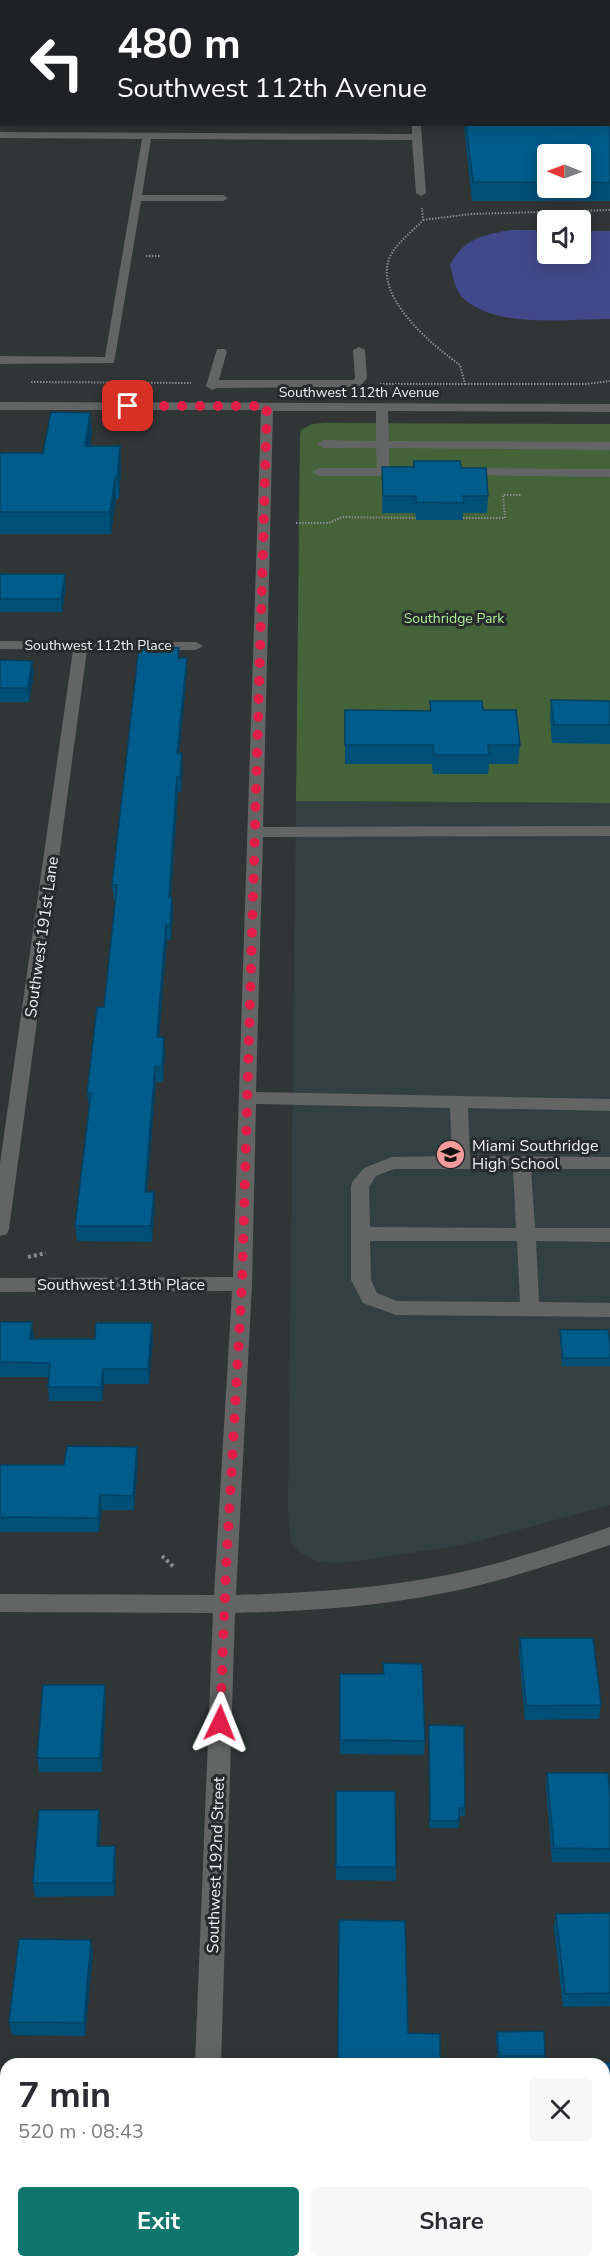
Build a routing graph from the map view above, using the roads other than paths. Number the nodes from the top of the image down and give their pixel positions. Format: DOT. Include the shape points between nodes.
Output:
graph roads {
  1 [pos="416,126"];
  2 [pos="0,135"];
  3 [pos="147,136"];
  4 [pos="416,136"];
  5 [pos="421,193"];
  6 [pos="138,198"];
  7 [pos="223,198"];
  8 [pos="359,350"];
  9 [pos="221,351"];
  10 [pos="0,360"];
  11 [pos="0,406"];
  12 [pos="267,406"];
  13 [pos="382,407"];
  14 [pos="610,408"];
  15 [pos="323,444"];
  16 [pos="382,445"];
  17 [pos="610,446"];
  18 [pos="319,472"];
  19 [pos="383,472"];
  20 [pos="419,472"];
  21 [pos="443,472"];
  22 [pos="610,473"];
  23 [pos="0,645"];
  24 [pos="81,645"];
  25 [pos="196,646"];
  26 [pos="610,831"];
  27 [pos="254,832"];
  28 [pos="247,1098"];
  29 [pos="459,1103"];
  30 [pos="610,1106"];
  31 [pos="461,1162"];
  32 [pos="522,1163"];
  33 [pos="610,1163"];
  34 [pos="0,1228"];
  35 [pos="361,1234"];
  36 [pos="526,1235"];
  37 [pos="610,1235"];
  38 [pos="242,1284"];
  39 [pos="0,1285"];
  40 [pos="530,1309"];
  41 [pos="610,1310"];
  42 [pos="610,1536"];
  43 [pos="0,1603"];
  44 [pos="225,1604"];
  45 [pos="208,2058"];
  1 -- 4 [label="street"];
  2 -- 3 [label="street"];
  3 -- 4 [label="street"];
  3 -- 6 [label="street"];
  4 -- 5 [label="street"];
  6 -- 7 [label="street"];
  6 -- 10 [label="street" via="110,361"];
  8 -- 9 [label="street" via="361,378 356,384 212,385"];
  11 -- 12 [label="street, Southwest 112th Avenue"];
  12 -- 13 [label="street, Southwest 112th Avenue"];
  12 -- 27 [label="street, Southwest 192nd Street"];
  13 -- 14 [label="street, Southwest 112th Avenue"];
  13 -- 16 [label="street"];
  15 -- 16 [label="street"];
  16 -- 17 [label="street"];
  16 -- 19 [label="street"];
  18 -- 19 [label="street"];
  19 -- 20 [label="street"];
  21 -- 22 [label="street"];
  23 -- 24 [label="street, Southwest 112th Place"];
  24 -- 25 [label="street, Southwest 112th Place"];
  24 -- 34 [label="street, Southwest 191st Lane"];
  26 -- 27 [label="street"];
  27 -- 28 [label="street, Southwest 192nd Street"];
  28 -- 29 [label="street"];
  28 -- 38 [label="street, Southwest 192nd Street"];
  29 -- 30 [label="street"];
  29 -- 31 [label="street"];
  31 -- 32 [label="street"];
  31 -- 35 [label="street" via="392,1163 370,1173 360,1186"];
  32 -- 33 [label="street"];
  32 -- 36 [label="street"];
  35 -- 36 [label="street"];
  35 -- 40 [label="street" via="361,1280 370,1298 396,1308"];
  36 -- 37 [label="street"];
  36 -- 40 [label="street"];
  38 -- 39 [label="street, Southwest 113th Place"];
  38 -- 44 [label="street, Southwest 192nd Street"];
  40 -- 41 [label="street"];
  42 -- 44 [label="street" via="519,1566 419,1589 325,1600"];
  43 -- 44 [label="street"];
  44 -- 45 [label="street, Southwest 192nd Street"];
}
